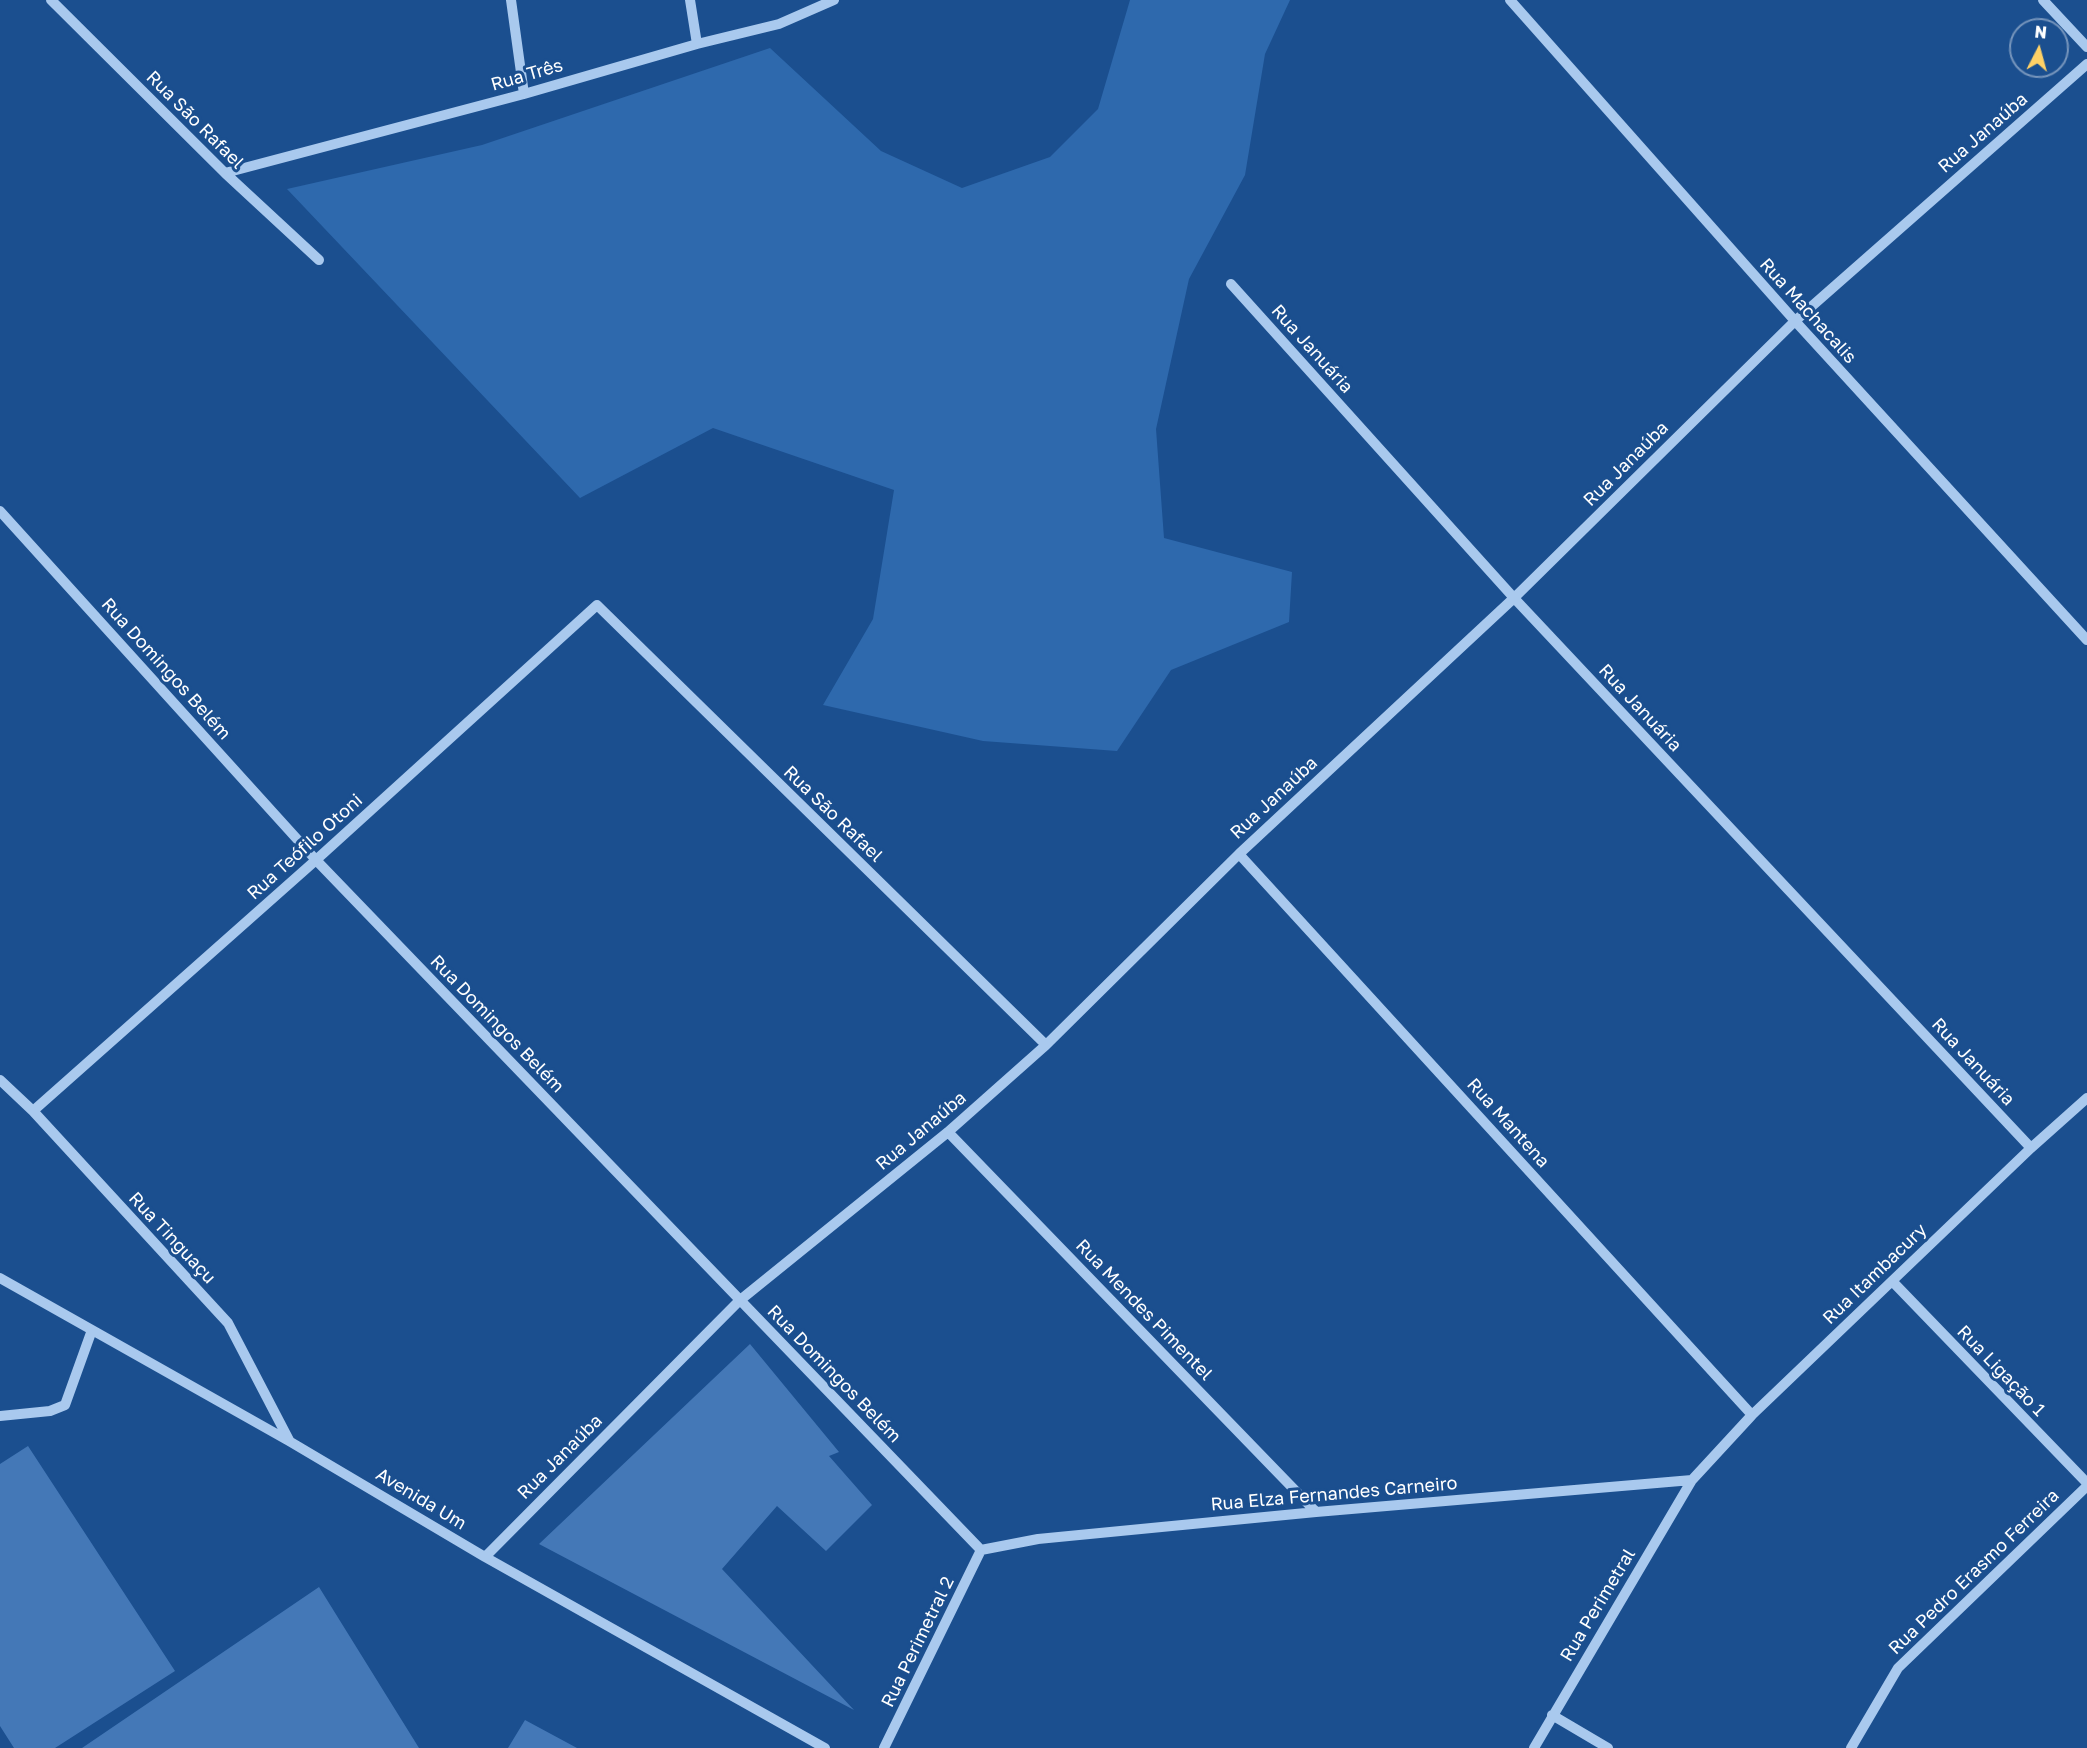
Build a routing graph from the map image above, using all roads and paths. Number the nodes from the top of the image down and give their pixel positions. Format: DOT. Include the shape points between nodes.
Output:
graph roads {
  1 [pos="51,0"];
  2 [pos="511,0"];
  3 [pos="690,0"];
  4 [pos="834,0"];
  5 [pos="1510,0"];
  6 [pos="2043,0"];
  7 [pos="697,44"];
  8 [pos="2087,47"];
  9 [pos="2087,64"];
  10 [pos="524,94"];
  11 [pos="225,173"];
  12 [pos="320,260"];
  13 [pos="1231,284"];
  14 [pos="1795,321"];
  15 [pos="0,511"];
  16 [pos="1514,598"];
  17 [pos="597,605"];
  18 [pos="2087,640"];
  19 [pos="1239,854"];
  20 [pos="316,860"];
  21 [pos="1046,1045"];
  22 [pos="0,1080"];
  23 [pos="2086,1101"];
  24 [pos="33,1110"];
  25 [pos="948,1131"];
  26 [pos="2031,1148"];
  27 [pos="0,1278"];
  28 [pos="1892,1281"];
  29 [pos="739,1301"];
  30 [pos="92,1330"];
  31 [pos="1752,1415"];
  32 [pos="0,1416"];
  33 [pos="289,1441"];
  34 [pos="1692,1480"];
  35 [pos="2087,1484"];
  36 [pos="1316,1512"];
  37 [pos="981,1550"];
  38 [pos="485,1557"];
  39 [pos="1552,1715"];
  40 [pos="825,1748"];
  41 [pos="884,1748"];
  42 [pos="1534,1748"];
  43 [pos="1608,1748"];
  44 [pos="1851,1748"];
  1 -- 11 [label="street, Rua São Rafael"];
  2 -- 10 [label="street"];
  3 -- 7 [label="street"];
  4 -- 7 [label="street, Rua Três" via="779,24"];
  5 -- 14 [label="street, Rua Machacalis"];
  6 -- 8 [label="street"];
  7 -- 10 [label="street, Rua Três"];
  9 -- 14 [label="street, Rua Janaúba"];
  10 -- 11 [label="street, Rua Três"];
  11 -- 12 [label="street, Rua São Rafael"];
  13 -- 16 [label="street, Rua Januária"];
  14 -- 16 [label="street, Rua Janaúba"];
  14 -- 18 [label="street, Rua Machacalis"];
  15 -- 20 [label="street, Rua Domingos Belém"];
  16 -- 19 [label="street, Rua Janaúba"];
  16 -- 26 [label="street, Rua Januária"];
  17 -- 20 [label="street, Rua Teófilo Otoni"];
  17 -- 21 [label="street, Rua São Rafael"];
  19 -- 21 [label="street, Rua Janaúba"];
  19 -- 31 [label="street, Rua Mantena"];
  20 -- 24 [label="street, Rua Teófilo Otoni"];
  20 -- 29 [label="street, Rua Domingos Belém"];
  21 -- 25 [label="street, Rua Janaúba"];
  22 -- 24 [label="street, Rua Tinguaçu"];
  23 -- 26 [label="street, Rua Itambacury"];
  24 -- 33 [label="street, Rua Tinguaçu" via="228,1323"];
  25 -- 29 [label="street, Rua Janaúba"];
  25 -- 36 [label="street, Rua Mendes Pimentel"];
  26 -- 28 [label="street, Rua Itambacury"];
  27 -- 30 [label="street, Avenida Um"];
  28 -- 31 [label="street, Rua Itambacury"];
  28 -- 35 [label="street, Rua Ligação 1"];
  29 -- 37 [label="street, Rua Domingos Belém"];
  29 -- 38 [label="street, Rua Janaúba"];
  30 -- 32 [label="street" via="65,1405 50,1411"];
  30 -- 33 [label="street, Avenida Um"];
  31 -- 34 [label="street, Rua Itambacury"];
  33 -- 38 [label="street, Avenida Um"];
  34 -- 36 [label="street, Rua Elza Fernandes Carneiro"];
  34 -- 39 [label="street, Rua Perimetral"];
  35 -- 44 [label="street, Rua Pedro Erasmo Ferreira" via="1898,1668"];
  36 -- 37 [label="street, Rua Elza Fernandes Carneiro" via="1038,1539"];
  37 -- 41 [label="street, Rua Perimetral 2"];
  38 -- 40 [label="street, Avenida Um"];
  39 -- 42 [label="street, Rua Perimetral"];
  39 -- 43 [label="street"];
}
